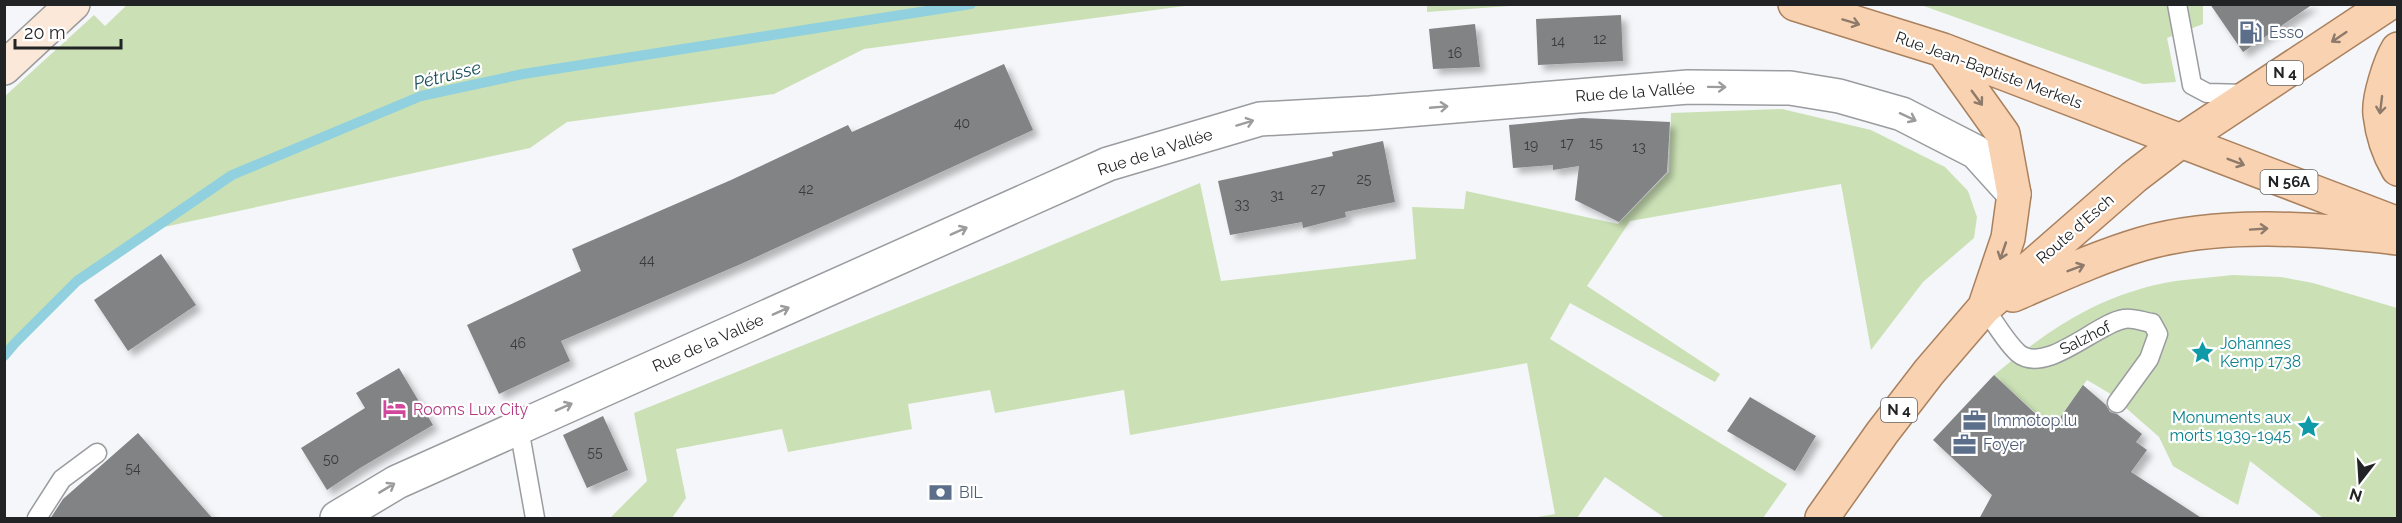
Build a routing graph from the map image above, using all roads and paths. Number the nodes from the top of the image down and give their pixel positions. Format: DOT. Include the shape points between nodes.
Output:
graph roads {
  1 [pos="73,4"];
  2 [pos="1795,4"];
  3 [pos="2177,4"];
  4 [pos="2388,4"];
  5 [pos="2397,49"];
  6 [pos="1942,50"];
  7 [pos="4,68"];
  8 [pos="2253,94"];
  9 [pos="2181,141"];
  10 [pos="2397,168"];
  11 [pos="2014,194"];
  12 [pos="2397,224"];
  13 [pos="2397,238"];
  14 [pos="1984,308"];
  15 [pos="2117,403"];
  16 [pos="519,428"];
  17 [pos="97,453"];
  18 [pos="37,519"];
  19 [pos="337,519"];
  20 [pos="534,519"];
  21 [pos="1822,519"];
  1 -- 7 [label="main road"];
  2 -- 6 [label="main road, Rue Jean-Baptiste Merkels / N 56A, one-way"];
  3 -- 8 [label="lane" via="2192,85 2207,93"];
  4 -- 8 [label="main road, Route d'Esch / N 4, one-way"];
  5 -- 10 [label="main road, one-way" via="2379,112"];
  6 -- 9 [label="main road, Rue Jean-Baptiste Merkels / N 56A"];
  6 -- 11 [label="main road, one-way" via="2003,134"];
  8 -- 9 [label="main road, Route d'Esch / N 4"];
  9 -- 12 [label="main road, N 56A, one-way"];
  9 -- 14 [label="main road, Route d'Esch / N 4"];
  11 -- 14 [label="main road, one-way" via="2008,238"];
  16 -- 11 [label="street, Rue de la Vallée, one-way" via="1108,164 1260,119 1688,87 1790,88 1839,96 1902,114 1976,152"];
  14 -- 13 [label="main road, N 4, one-way" via="2143,244 2200,234 2268,228"];
  14 -- 15 [label="lane, Salzhof" via="2019,354 2036,358 2058,353 2126,318 2152,323 2158,334 2149,359"];
  14 -- 21 [label="main road, Route d'Esch / N 4" via="1915,389"];
  19 -- 16 [label="street, Rue de la Vallée, one-way" via="397,482"];
  16 -- 20 [label="lane"];
  17 -- 18 [label="lane" via="62,479"];
}
